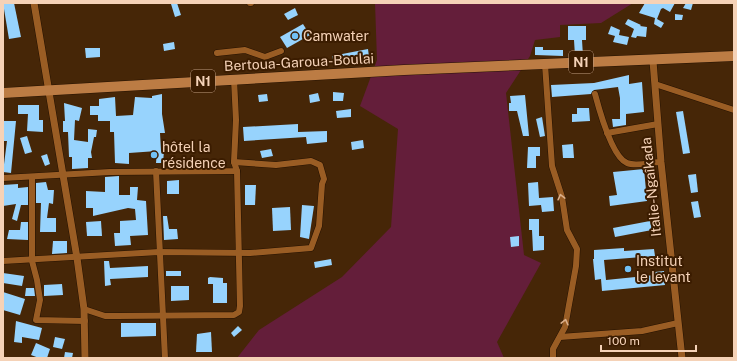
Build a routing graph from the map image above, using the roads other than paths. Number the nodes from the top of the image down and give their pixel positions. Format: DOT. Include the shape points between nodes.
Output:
graph roads {
  1 [pos="34,3"];
  2 [pos="282,51"];
  3 [pos="217,53"];
  4 [pos="734,56"];
  5 [pos="653,60"];
  6 [pos="545,64"];
  7 [pos="234,79"];
  8 [pos="655,84"];
  9 [pos="49,91"];
  10 [pos="3,93"];
  11 [pos="595,94"];
  12 [pos="734,110"];
  13 [pos="658,124"];
  14 [pos="607,133"];
  15 [pos="234,162"];
  16 [pos="661,162"];
  17 [pos="156,171"];
  18 [pos="236,171"];
  19 [pos="62,175"];
  20 [pos="32,177"];
  21 [pos="3,178"];
  22 [pos="159,252"];
  23 [pos="238,253"];
  24 [pos="77,258"];
  25 [pos="3,261"];
  26 [pos="32,261"];
  27 [pos="84,309"];
  28 [pos="162,316"];
  29 [pos="85,321"];
  30 [pos="678,323"];
  31 [pos="560,337"];
  32 [pos="86,358"];
  33 [pos="165,358"];
  34 [pos="553,358"];
  35 [pos="682,358"];
  1 -- 9 [label="street"];
  2 -- 3 [label="street" via="265,57 245,50"];
  4 -- 5 [label="highway, N1"];
  5 -- 6 [label="highway, N1"];
  5 -- 8 [label="street, Italie-Ngaîkada"];
  6 -- 7 [label="highway, Bertoua-Garoua-Boulai / N1"];
  31 -- 6 [label="street, one-way" via="565,326 577,249 567,230 562,197 552,166"];
  7 -- 9 [label="highway, Bertoua-Garoua-Boulai / N1"];
  7 -- 15 [label="street"];
  8 -- 12 [label="street"];
  8 -- 13 [label="street, Italie-Ngaîkada"];
  9 -- 10 [label="highway, Bertoua-Garoua-Boulai / N1"];
  9 -- 19 [label="street"];
  11 -- 14 [label="street"];
  13 -- 14 [label="street"];
  13 -- 16 [label="street, Italie-Ngaîkada"];
  14 -- 16 [label="street" via="616,151 626,163"];
  15 -- 18 [label="street"];
  15 -- 23 [label="street" via="276,165 311,161 320,165 324,179 319,226 311,248"];
  16 -- 30 [label="street, Italie-Ngaîkada"];
  17 -- 18 [label="street"];
  17 -- 19 [label="street"];
  17 -- 22 [label="street"];
  18 -- 23 [label="street"];
  19 -- 20 [label="street"];
  19 -- 24 [label="street"];
  20 -- 21 [label="street"];
  20 -- 26 [label="street"];
  22 -- 23 [label="street"];
  22 -- 24 [label="street"];
  22 -- 28 [label="street"];
  23 -- 28 [label="street" via="239,312 234,315"];
  24 -- 26 [label="street"];
  24 -- 27 [label="street"];
  25 -- 26 [label="street"];
  26 -- 29 [label="street" via="40,293 36,320"];
  27 -- 28 [label="street" via="105,316"];
  27 -- 29 [label="street"];
  28 -- 33 [label="street"];
  29 -- 32 [label="street"];
  30 -- 31 [label="street" via="635,332"];
  30 -- 35 [label="street, Italie-Ngaîkada"];
  31 -- 34 [label="street" via="553,349"];
}
